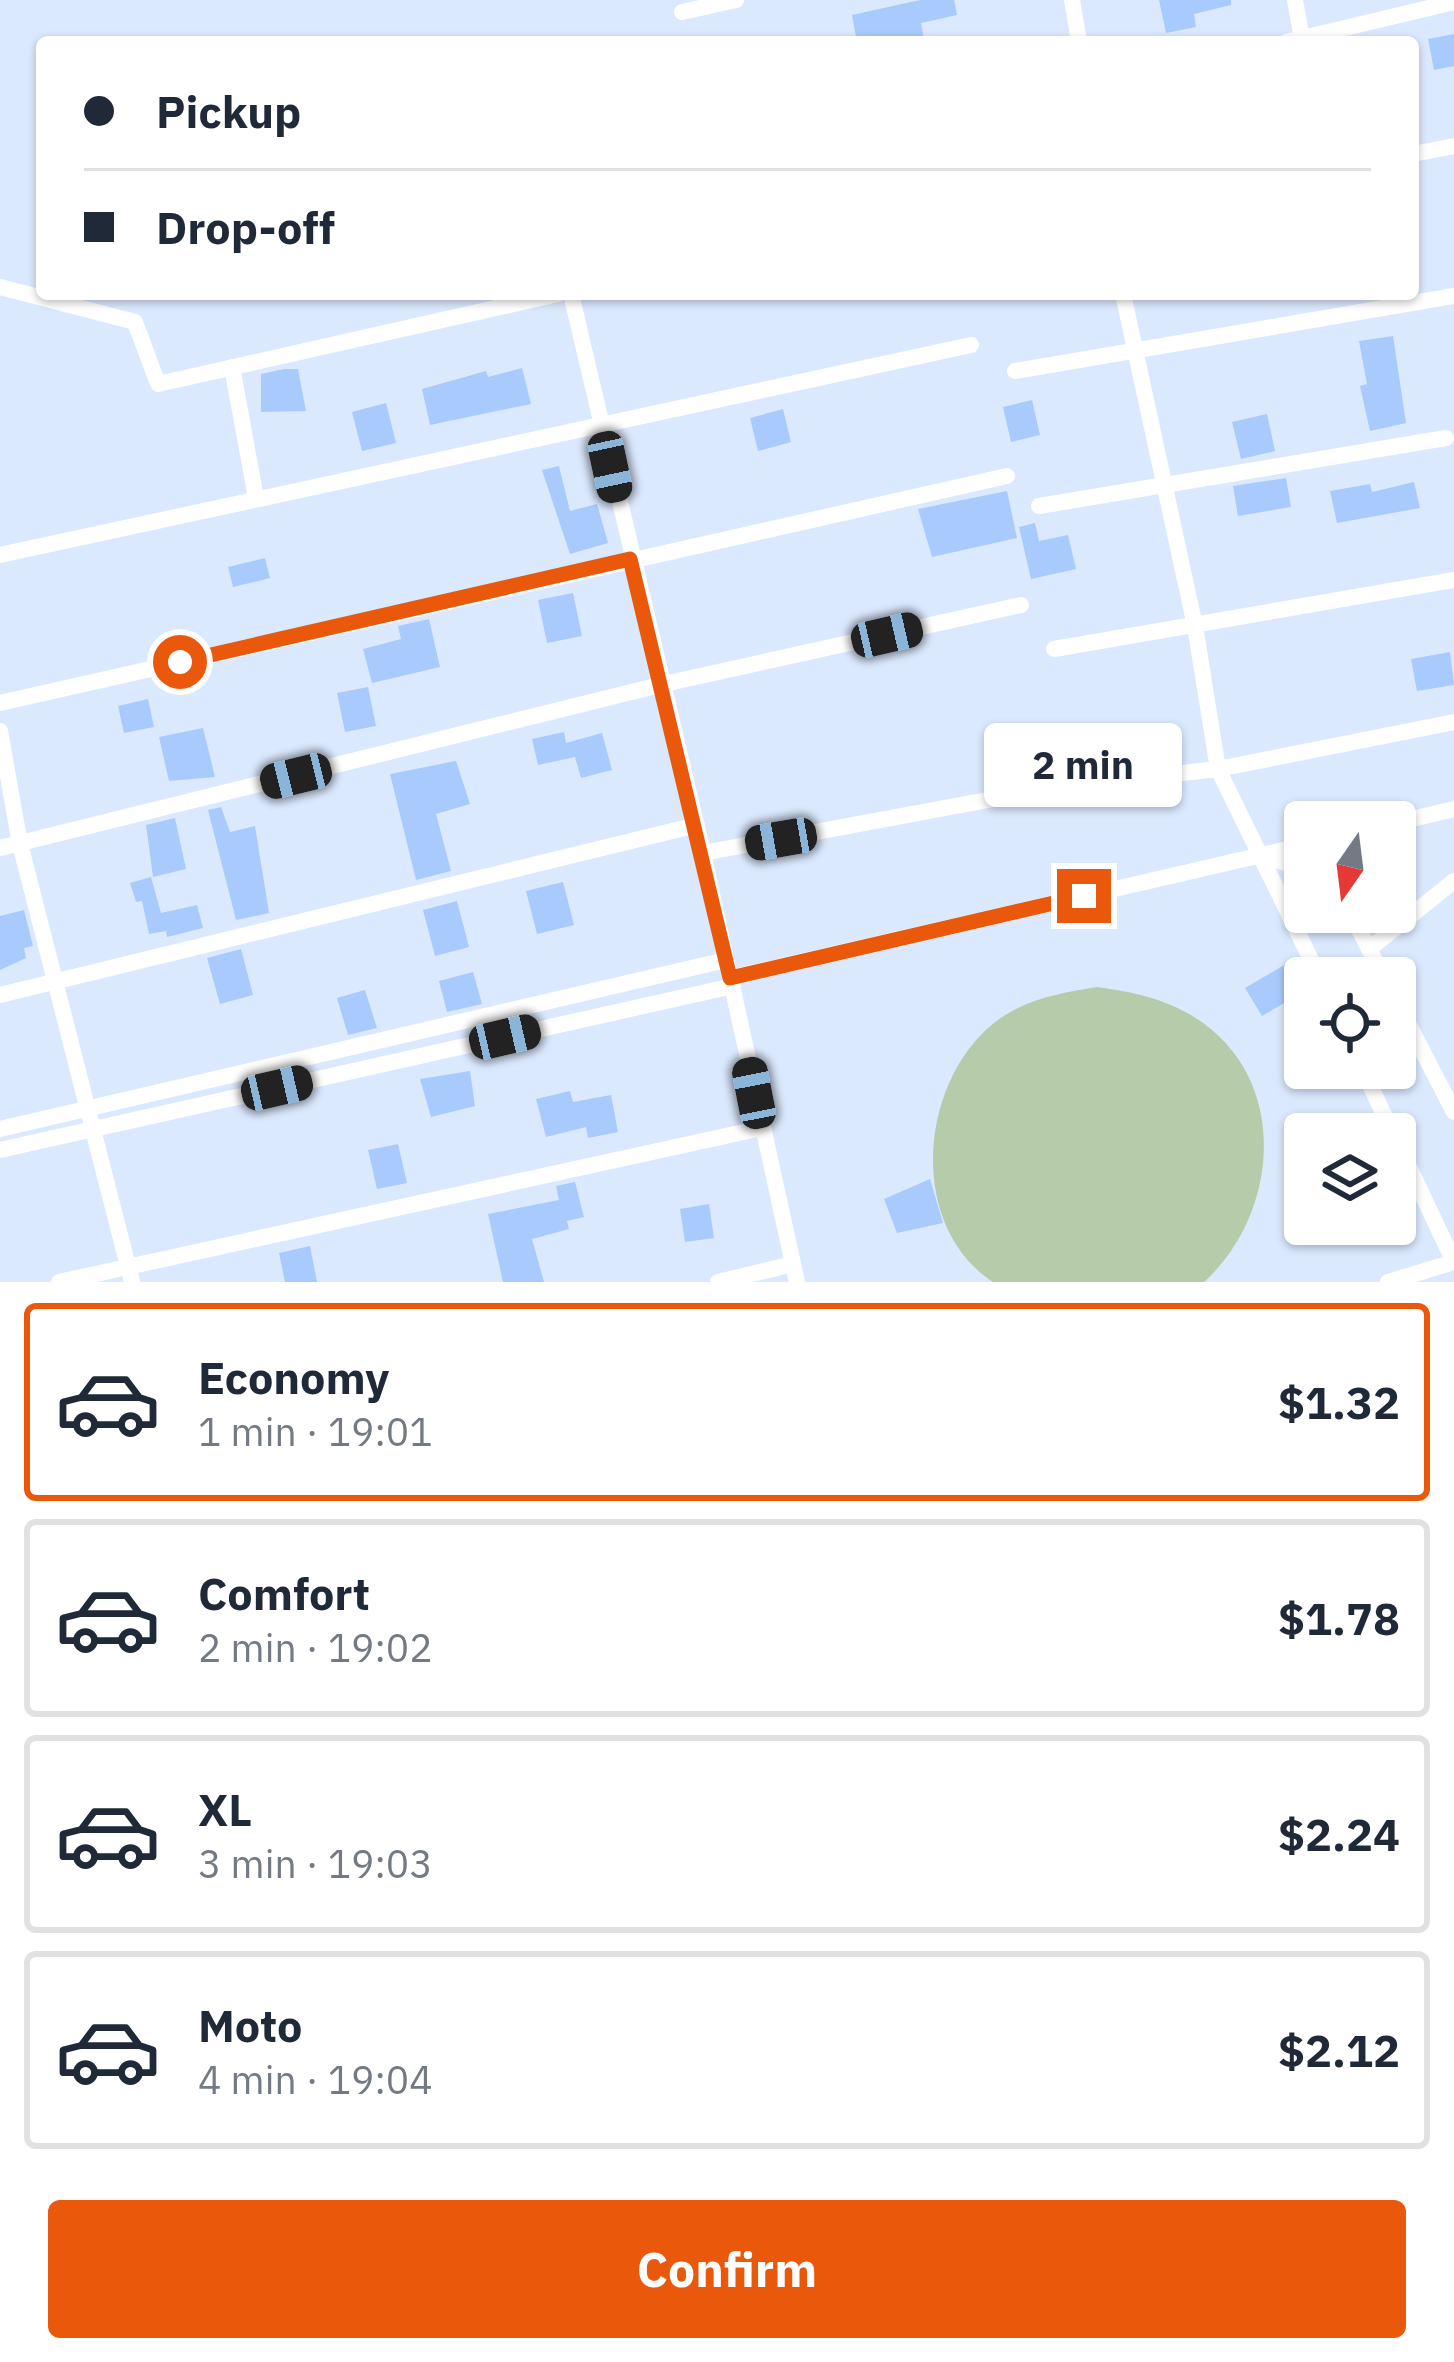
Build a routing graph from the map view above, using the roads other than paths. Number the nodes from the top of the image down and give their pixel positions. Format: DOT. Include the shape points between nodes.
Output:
graph roads {
  1 [pos="736,0"];
  2 [pos="1072,0"];
  3 [pos="1295,0"];
  4 [pos="1454,2"];
  5 [pos="1430,3"];
  6 [pos="682,12"];
  7 [pos="1078,36"];
  8 [pos="1294,36"];
  9 [pos="1309,36"];
  10 [pos="1454,146"];
  11 [pos="1419,153"];
  12 [pos="0,287"];
  13 [pos="36,296"];
  14 [pos="1454,296"];
  15 [pos="50,300"];
  16 [pos="532,300"];
  17 [pos="572,300"];
  18 [pos="1124,300"];
  19 [pos="971,345"];
  20 [pos="1133,349"];
  21 [pos="232,368"];
  22 [pos="1015,371"];
  23 [pos="601,421"];
  24 [pos="1446,438"];
  25 [pos="1007,476"];
  26 [pos="1162,485"];
  27 [pos="256,498"];
  28 [pos="1039,506"];
  29 [pos="0,555"];
  30 [pos="630,559"];
  31 [pos="1454,580"];
  32 [pos="1021,605"];
  33 [pos="1195,626"];
  34 [pos="1054,649"];
  35 [pos="664,684"];
  36 [pos="0,703"];
  37 [pos="1454,722"];
  38 [pos="0,730"];
  39 [pos="1218,769"];
  40 [pos="1454,809"];
  41 [pos="1416,819"];
  42 [pos="697,825"];
  43 [pos="20,844"];
  44 [pos="0,848"];
  45 [pos="1284,850"];
  46 [pos="703,854"];
  47 [pos="1261,856"];
  48 [pos="1284,863"];
  49 [pos="1454,881"];
  50 [pos="1361,933"];
  51 [pos="1369,949"];
  52 [pos="1310,957"];
  53 [pos="1373,957"];
  54 [pos="730,975"];
  55 [pos="58,979"];
  56 [pos="0,994"];
  57 [pos="1416,1031"];
  58 [pos="1447,1080"];
  59 [pos="90,1108"];
  60 [pos="1454,1112"];
  61 [pos="762,1128"];
  62 [pos="0,1129"];
  63 [pos="95,1129"];
  64 [pos="0,1150"];
  65 [pos="1416,1182"];
  66 [pos="1454,1262"];
  67 [pos="795,1273"];
  68 [pos="130,1274"];
  69 [pos="58,1282"];
  70 [pos="718,1282"];
  71 [pos="1388,1282"];
  1 -- 6 [label="street"];
  2 -- 7 [label="street"];
  3 -- 8 [label="street"];
  4 -- 5 [label="street"];
  5 -- 9 [label="street"];
  10 -- 11 [label="street"];
  12 -- 13 [label="street"];
  14 -- 20 [label="street"];
  15 -- 21 [label="street" via="135,322 158,384"];
  16 -- 21 [label="street"];
  17 -- 23 [label="street"];
  18 -- 20 [label="street"];
  19 -- 23 [label="street"];
  20 -- 22 [label="street"];
  20 -- 26 [label="street"];
  21 -- 27 [label="street"];
  23 -- 27 [label="street"];
  23 -- 30 [label="street"];
  24 -- 26 [label="street"];
  25 -- 30 [label="street"];
  26 -- 28 [label="street"];
  26 -- 33 [label="street"];
  27 -- 29 [label="street"];
  30 -- 35 [label="street"];
  30 -- 36 [label="street"];
  31 -- 33 [label="street"];
  32 -- 35 [label="street"];
  33 -- 34 [label="street"];
  33 -- 39 [label="street"];
  35 -- 42 [label="street"];
  35 -- 43 [label="street"];
  37 -- 39 [label="street"];
  38 -- 43 [label="street"];
  39 -- 46 [label="street" via="1058,787"];
  39 -- 47 [label="street"];
  40 -- 41 [label="street"];
  42 -- 46 [label="street"];
  42 -- 55 [label="street"];
  43 -- 44 [label="street"];
  43 -- 55 [label="street"];
  45 -- 47 [label="street"];
  46 -- 54 [label="street"];
  47 -- 48 [label="street"];
  47 -- 52 [label="street"];
  47 -- 54 [label="street"];
  49 -- 51 [label="street"];
  50 -- 51 [label="street"];
  51 -- 53 [label="street"];
  54 -- 59 [label="street"];
  54 -- 61 [label="street"];
  54 -- 63 [label="street"];
  55 -- 56 [label="street"];
  55 -- 59 [label="street"];
  57 -- 58 [label="street"];
  58 -- 60 [label="street"];
  59 -- 62 [label="street"];
  59 -- 63 [label="street"];
  61 -- 67 [label="street"];
  61 -- 68 [label="street"];
  63 -- 64 [label="street"];
  63 -- 68 [label="street"];
  65 -- 66 [label="street"];
  66 -- 71 [label="street"];
  67 -- 70 [label="street"];
  68 -- 69 [label="street"];
}
